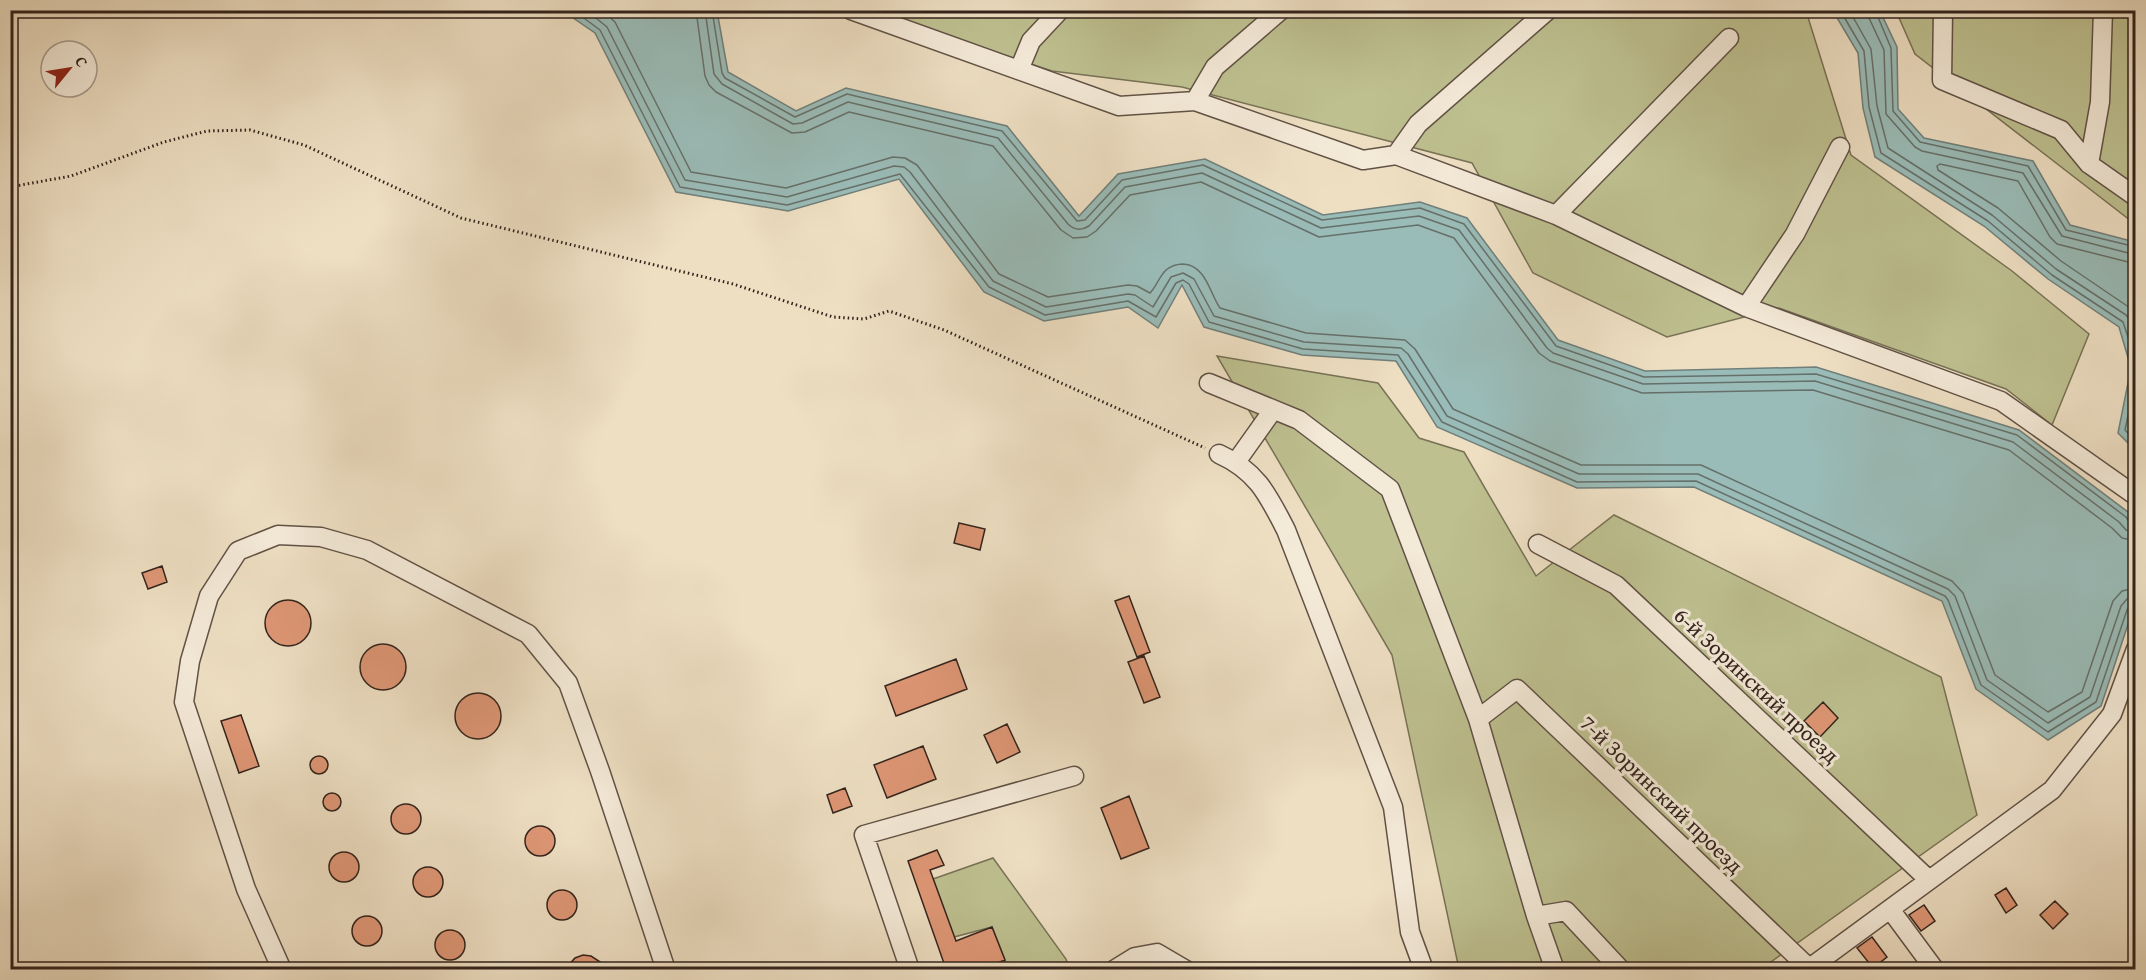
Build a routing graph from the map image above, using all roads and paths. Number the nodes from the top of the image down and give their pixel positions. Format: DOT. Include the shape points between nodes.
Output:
graph roads {
  1 [pos="851,10"];
  2 [pos="1060,10"];
  3 [pos="1281,10"];
  4 [pos="1548,10"];
  5 [pos="1943,10"];
  6 [pos="2103,10"];
  7 [pos="1728,38"];
  8 [pos="1019,70"];
  9 [pos="1195,101"];
  10 [pos="1840,147"];
  11 [pos="1396,155"];
  12 [pos="2089,164"];
  13 [pos="10,187"];
  14 [pos="2136,196"];
  15 [pos="1556,215"];
  16 [pos="1746,308"];
  17 [pos="1209,383"];
  18 [pos="1273,410"];
  19 [pos="1228,458"];
  20 [pos="2136,496"];
  21 [pos="1538,544"];
  22 [pos="2136,649"];
  23 [pos="1478,719"];
  24 [pos="1074,776"];
  25 [pos="1929,880"];
  26 [pos="1890,909"];
  27 [pos="1536,916"];
  28 [pos="282,969"];
  29 [pos="666,969"];
  30 [pos="910,969"];
  31 [pos="1114,969"];
  32 [pos="1186,969"];
  33 [pos="1424,969"];
  34 [pos="1555,969"];
  35 [pos="1621,969"];
  36 [pos="1809,969"];
  37 [pos="1935,969"];
  1 -- 8 [label="street"];
  2 -- 8 [label="street" via="1030,41"];
  3 -- 9 [label="street" via="1215,67"];
  4 -- 11 [label="street" via="1418,124"];
  5 -- 12 [label="street" via="1942,80 2061,130"];
  6 -- 12 [label="street" via="2100,102"];
  7 -- 15 [label="street"];
  8 -- 9 [label="street" via="1119,105"];
  9 -- 11 [label="street" via="1363,160"];
  10 -- 16 [label="street" via="1795,234"];
  11 -- 15 [label="street"];
  12 -- 14 [label="street"];
  13 -- 19 [label="path" via="70,176 207,131 250,130 304,145 461,218 733,284 833,317 864,320 890,311 944,330"];
  15 -- 16 [label="street"];
  16 -- 20 [label="street" via="2001,401"];
  17 -- 18 [label="street"];
  18 -- 19 [label="street"];
  18 -- 23 [label="street" via="1299,420 1390,489"];
  19 -- 33 [label="street" via="1266,490 1286,530 1393,807 1410,932"];
  21 -- 25 [label="street, 6-й Зоринский проезд" via="1616,585"];
  22 -- 25 [label="street" via="2112,714 2052,790"];
  23 -- 27 [label="street"];
  23 -- 36 [label="street, 7-й Зоринский проезд" via="1517,689"];
  24 -- 30 [label="street" via="864,835"];
  25 -- 26 [label="street"];
  26 -- 36 [label="street"];
  26 -- 37 [label="street"];
  27 -- 34 [label="street"];
  27 -- 35 [label="street" via="1566,911"];
  28 -- 29 [label="street" via="246,889 184,702 190,661 209,596 237,551 278,535 321,537 367,550 528,634 568,683"];
  31 -- 32 [label="street" via="1135,957 1157,953"];
}
